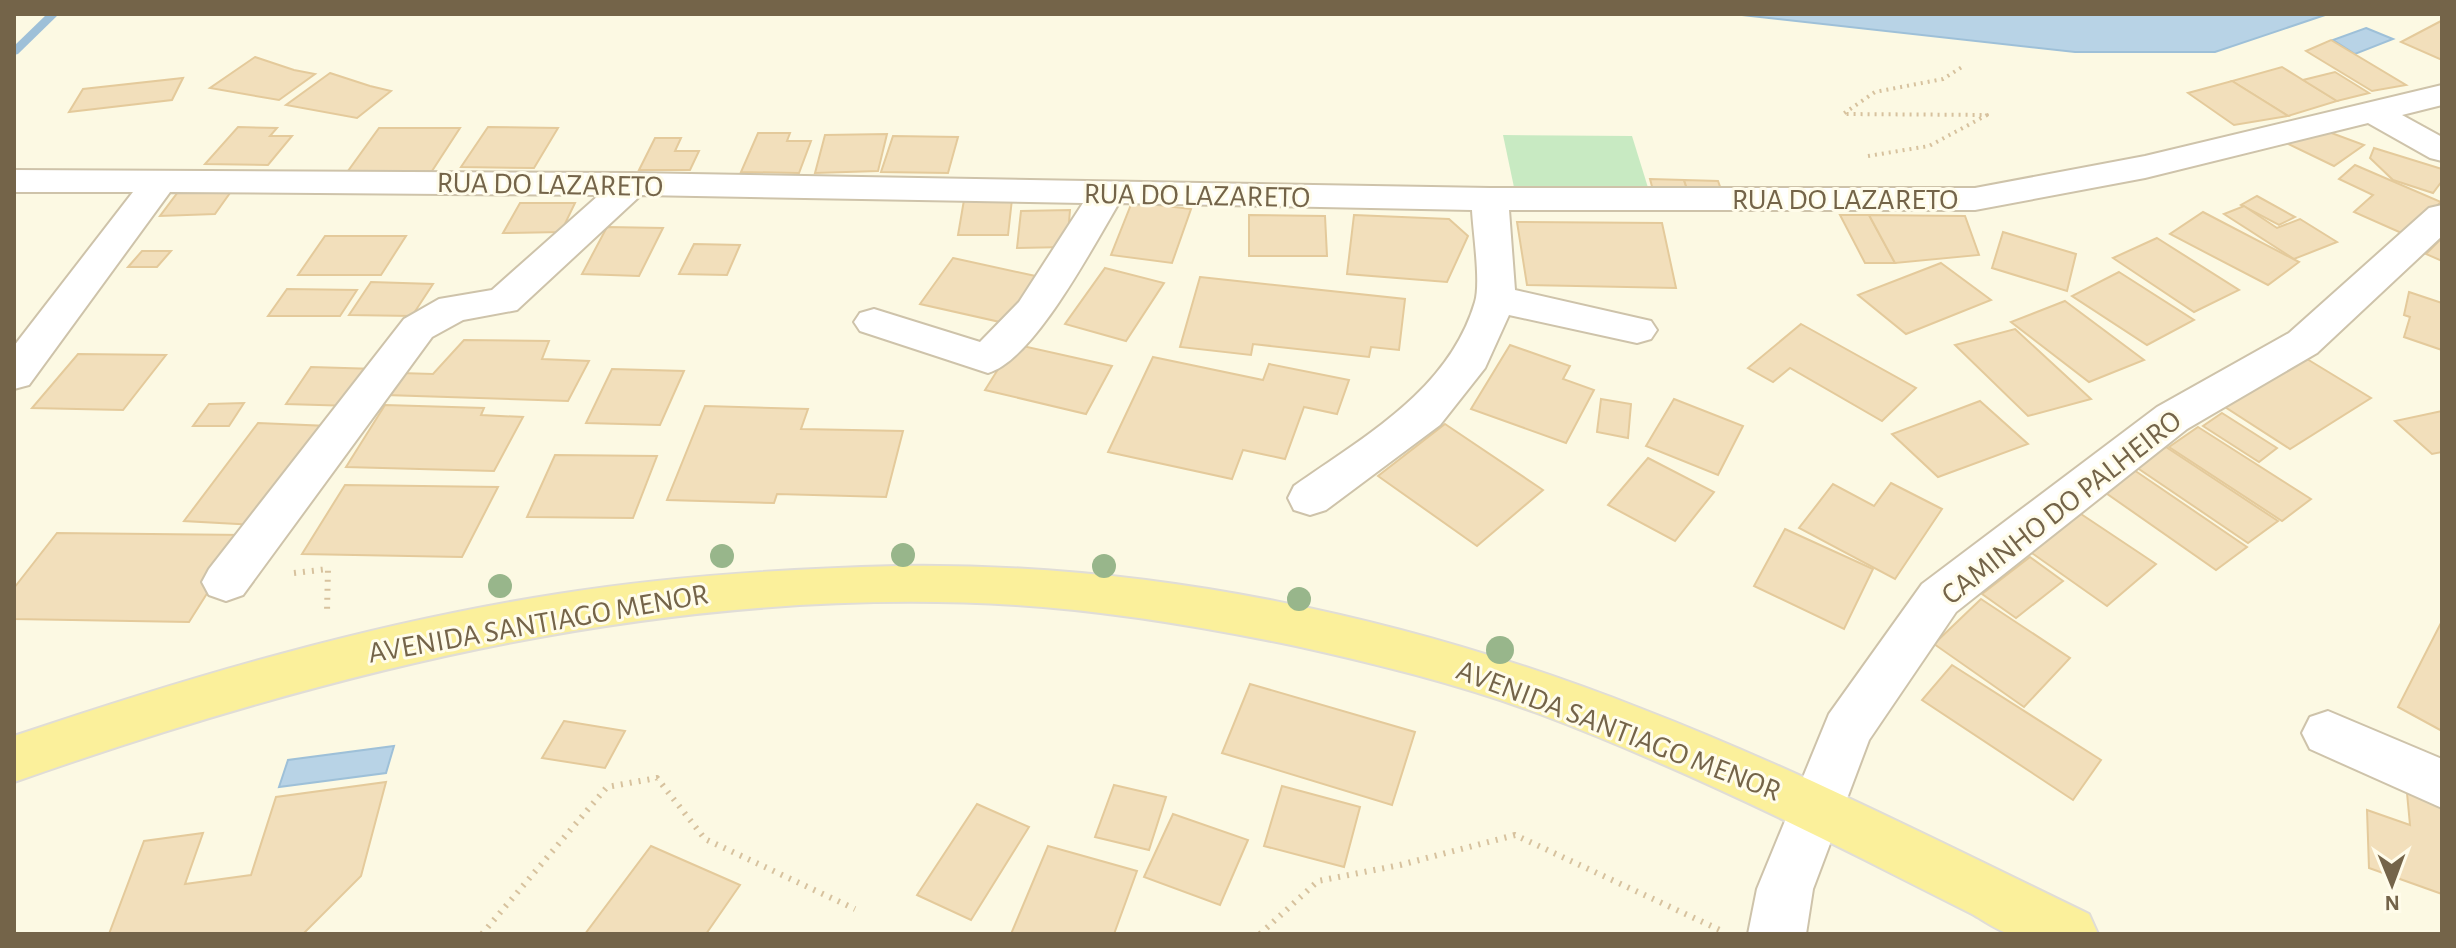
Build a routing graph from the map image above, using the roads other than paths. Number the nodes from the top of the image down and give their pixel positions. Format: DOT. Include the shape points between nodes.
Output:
graph roads {
  1 [pos="2442,95"];
  2 [pos="2371,111"];
  3 [pos="2442,151"];
  4 [pos="161,180"];
  5 [pos="14,181"];
  6 [pos="632,184"];
  7 [pos="1107,194"];
  8 [pos="1490,199"];
  9 [pos="2442,216"];
  10 [pos="1496,299"];
  11 [pos="874,322"];
  12 [pos="1637,330"];
  13 [pos="14,375"];
  14 [pos="1310,498"];
  15 [pos="226,582"];
  16 [pos="2328,733"];
  17 [pos="14,759"];
  18 [pos="2442,784"];
  19 [pos="1818,810"];
  20 [pos="1777,934"];
  21 [pos="2069,934"];
  1 -- 2 [label="street, RUA DO LAZARETO"];
  2 -- 3 [label="street"];
  2 -- 8 [label="street, RUA DO LAZARETO" via="2145,167 1975,199"];
  4 -- 5 [label="street, RUA DO LAZARETO"];
  4 -- 6 [label="street, RUA DO LAZARETO"];
  4 -- 13 [label="street"];
  6 -- 7 [label="street, RUA DO LAZARETO"];
  6 -- 15 [label="street" via="503,301 453,308 418,328"];
  7 -- 8 [label="street, RUA DO LAZARETO"];
  7 -- 11 [label="street" via="1033,311 988,359"];
  8 -- 10 [label="street"];
  9 -- 19 [label="street, CAMINHO DO PALHEIRO" via="2303,343 2172,418 1939,598 1847,730"];
  10 -- 12 [label="street"];
  10 -- 14 [label="street" via="1471,358 1425,414"];
  16 -- 18 [label="street"];
  17 -- 19 [label="main road, AVENIDA SANTIAGO MENOR" via="323,661 464,629 695,593 949,584 1053,589 1209,608 1392,648 1550,697 1713,760"];
  19 -- 20 [label="street, CAMINHO DO PALHEIRO" via="1785,889"];
  19 -- 21 [label="main road, AVENIDA SANTIAGO MENOR"];
}
